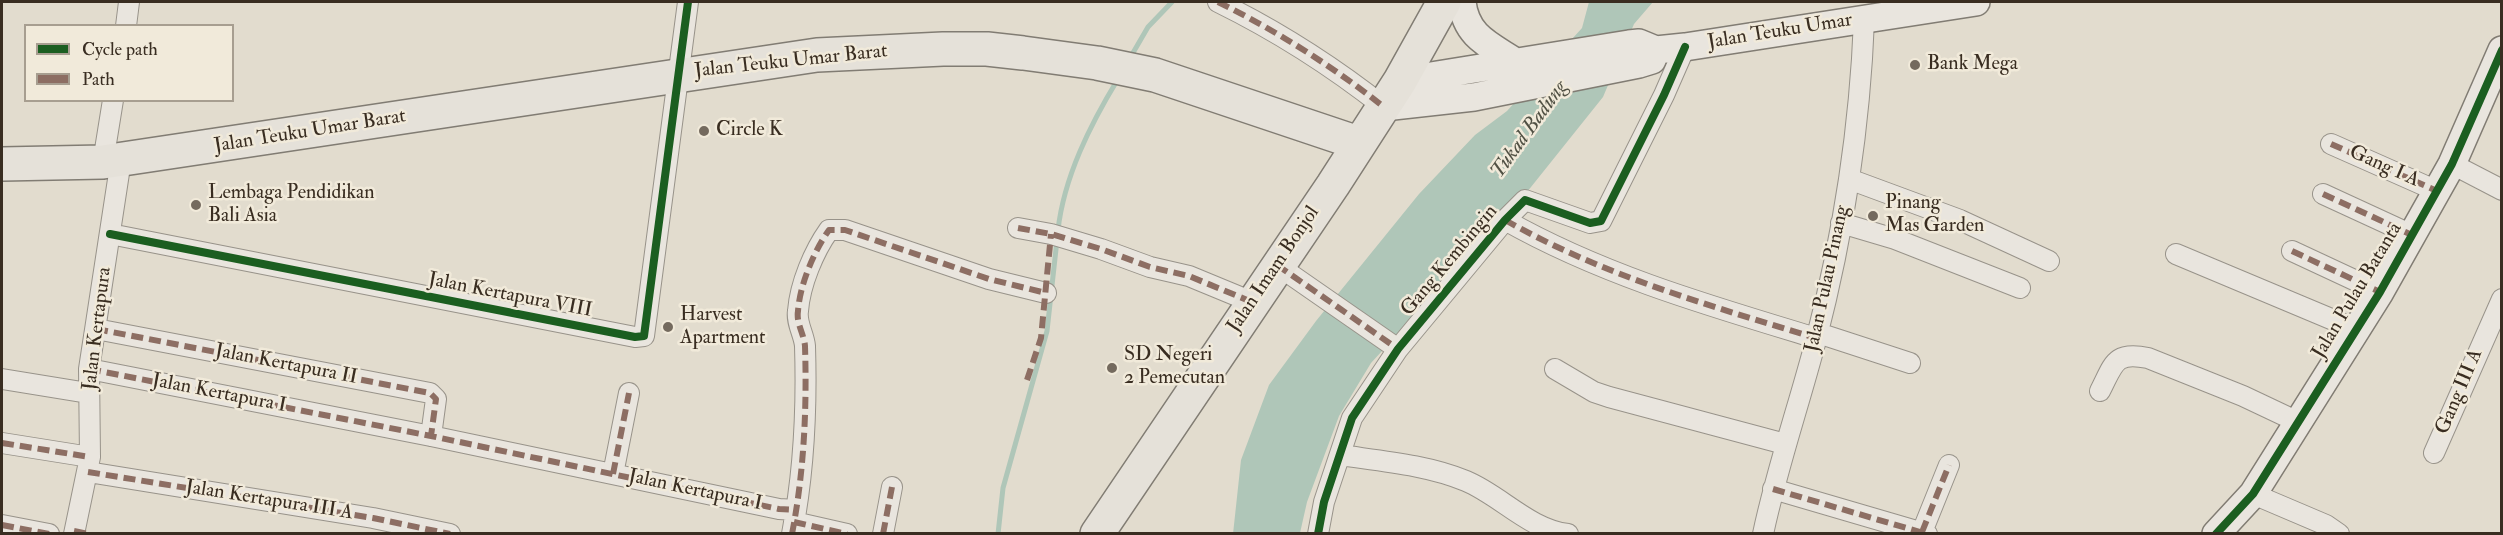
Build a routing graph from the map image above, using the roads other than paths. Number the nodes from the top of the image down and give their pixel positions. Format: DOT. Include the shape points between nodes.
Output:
graph roads {
  1 [pos="129,2"];
  2 [pos="688,2"];
  3 [pos="1218,2"];
  4 [pos="1444,2"];
  5 [pos="1462,2"];
  6 [pos="1976,2"];
  7 [pos="1926,5"];
  8 [pos="1864,20"];
  9 [pos="126,24"];
  10 [pos="1685,47"];
  11 [pos="2502,50"];
  12 [pos="1523,70"];
  13 [pos="678,75"];
  14 [pos="2493,93"];
  15 [pos="1392,94"];
  16 [pos="113,102"];
  17 [pos="1358,143"];
  18 [pos="2331,144"];
  19 [pos="112,161"];
  20 [pos="2,164"];
  21 [pos="2452,164"];
  22 [pos="1849,179"];
  23 [pos="2502,190"];
  24 [pos="2437,191"];
  25 [pos="2323,194"];
  26 [pos="1505,220"];
  27 [pos="1841,223"];
  28 [pos="1018,228"];
  29 [pos="110,234"];
  30 [pos="2412,235"];
  31 [pos="2292,251"];
  32 [pos="2176,254"];
  33 [pos="2049,261"];
  34 [pos="1277,265"];
  35 [pos="2020,288"];
  36 [pos="2380,292"];
  37 [pos="1046,293"];
  38 [pos="2502,299"];
  39 [pos="1252,302"];
  40 [pos="96,329"];
  41 [pos="2355,329"];
  42 [pos="1817,335"];
  43 [pos="1396,347"];
  44 [pos="1910,363"];
  45 [pos="89,369"];
  46 [pos="1555,369"];
  47 [pos="2,379"];
  48 [pos="2100,391"];
  49 [pos="88,393"];
  50 [pos="630,393"];
  51 [pos="2298,422"];
  52 [pos="431,436"];
  53 [pos="2,443"];
  54 [pos="1785,444"];
  55 [pos="2434,453"];
  56 [pos="1340,455"];
  57 [pos="89,465"];
  58 [pos="1949,465"];
  59 [pos="613,474"];
  60 [pos="892,487"];
  61 [pos="1773,489"];
  62 [pos="2253,494"];
  63 [pos="794,522"];
  64 [pos="2,525"];
  65 [pos="79,533"];
  66 [pos="1925,533"];
  67 [pos="49,534"];
  68 [pos="450,534"];
  69 [pos="847,534"];
  70 [pos="883,534"];
  71 [pos="1097,534"];
  72 [pos="1318,534"];
  73 [pos="1568,534"];
  74 [pos="1763,534"];
  75 [pos="2216,534"];
  76 [pos="2339,534"];
  1 -- 9 [label="street"];
  2 -- 13 [label="street"];
  3 -- 15 [label="street" via="1337,70"];
  4 -- 15 [label="highway, Jalan Imam Bonjol"];
  5 -- 12 [label="main road" via="1471,30 1478,38"];
  6 -- 7 [label="main road, Jalan Teuku Umar"];
  7 -- 8 [label="main road, Jalan Teuku Umar"];
  8 -- 10 [label="main road, Jalan Teuku Umar"];
  8 -- 22 [label="street, Jalan Pulau Pinang"];
  10 -- 12 [label="main road, Jalan Teuku Umar"];
  10 -- 26 [label="street, Gang Kembingin" via="1601,220 1590,222 1525,200"];
  11 -- 14 [label="main road, Jalan Pulau Batanta"];
  12 -- 15 [label="main road, Jalan Teuku Umar"];
  13 -- 17 [label="highway, Jalan Teuku Umar Barat" via="817,55 987,49 1155,75"];
  13 -- 19 [label="highway, Jalan Teuku Umar Barat"];
  13 -- 29 [label="street, Jalan Kertapura VIII" via="646,333 641,337"];
  14 -- 21 [label="main road, Jalan Pulau Batanta"];
  15 -- 17 [label="highway, Jalan Imam Bonjol"];
  16 -- 19 [label="street, Jalan Kertapura"];
  17 -- 34 [label="highway, Jalan Imam Bonjol"];
  18 -- 24 [label="street, Gang I A"];
  19 -- 20 [label="highway, Jalan Teuku Umar Barat"];
  19 -- 29 [label="street, Jalan Kertapura"];
  21 -- 23 [label="street"];
  21 -- 24 [label="main road, Jalan Pulau Batanta"];
  22 -- 27 [label="street, Jalan Pulau Pinang"];
  22 -- 33 [label="street" via="1960,220"];
  24 -- 30 [label="main road, Jalan Pulau Batanta"];
  25 -- 30 [label="street"];
  26 -- 42 [label="street" via="1640,282"];
  26 -- 43 [label="street, Gang Kembingin"];
  27 -- 35 [label="street" via="1906,243"];
  27 -- 42 [label="street, Jalan Pulau Pinang"];
  28 -- 39 [label="street" via="1061,237 1206,281"];
  29 -- 40 [label="street, Jalan Kertapura"];
  30 -- 36 [label="main road, Jalan Pulau Batanta"];
  31 -- 36 [label="street"];
  32 -- 41 [label="street"];
  34 -- 39 [label="highway, Jalan Imam Bonjol"];
  34 -- 43 [label="street"];
  36 -- 41 [label="main road, Jalan Pulau Batanta"];
  37 -- 63 [label="street" via="989,279 845,230 829,230 811,265 797,312 805,344 804,433"];
  38 -- 55 [label="street, Gang III A"];
  39 -- 71 [label="highway, Jalan Imam Bonjol"];
  40 -- 45 [label="street, Jalan Kertapura"];
  40 -- 52 [label="street, Jalan Kertapura II" via="430,393 436,399"];
  41 -- 51 [label="main road, Jalan Pulau Batanta"];
  42 -- 44 [label="street"];
  42 -- 54 [label="street, Jalan Pulau Pinang"];
  43 -- 56 [label="street, Gang Kembingin" via="1352,417"];
  45 -- 49 [label="street, Jalan Kertapura"];
  45 -- 52 [label="street, Jalan Kertapura I"];
  46 -- 54 [label="street" via="1609,397"];
  47 -- 49 [label="street"];
  48 -- 51 [label="street" via="2120,358 2138,356 2243,396"];
  49 -- 57 [label="street, Jalan Kertapura"];
  50 -- 59 [label="street"];
  51 -- 62 [label="main road, Jalan Pulau Batanta"];
  52 -- 59 [label="street, Jalan Kertapura I"];
  53 -- 57 [label="street, Jalan Kertapura III A"];
  54 -- 61 [label="street, Jalan Pulau Pinang"];
  56 -- 72 [label="street, Gang Kembingin"];
  56 -- 73 [label="street" via="1463,480 1540,525"];
  57 -- 65 [label="street, Jalan Kertapura"];
  57 -- 68 [label="street, Jalan Kertapura III A"];
  58 -- 66 [label="street"];
  59 -- 63 [label="street, Jalan Kertapura I" via="778,509"];
  60 -- 70 [label="street"];
  61 -- 66 [label="street"];
  61 -- 74 [label="street, Jalan Pulau Pinang"];
  62 -- 75 [label="main road, Jalan Pulau Batanta"];
  62 -- 76 [label="street"];
  63 -- 69 [label="street, Jalan Kertapura I"];
  64 -- 67 [label="street"];
}
